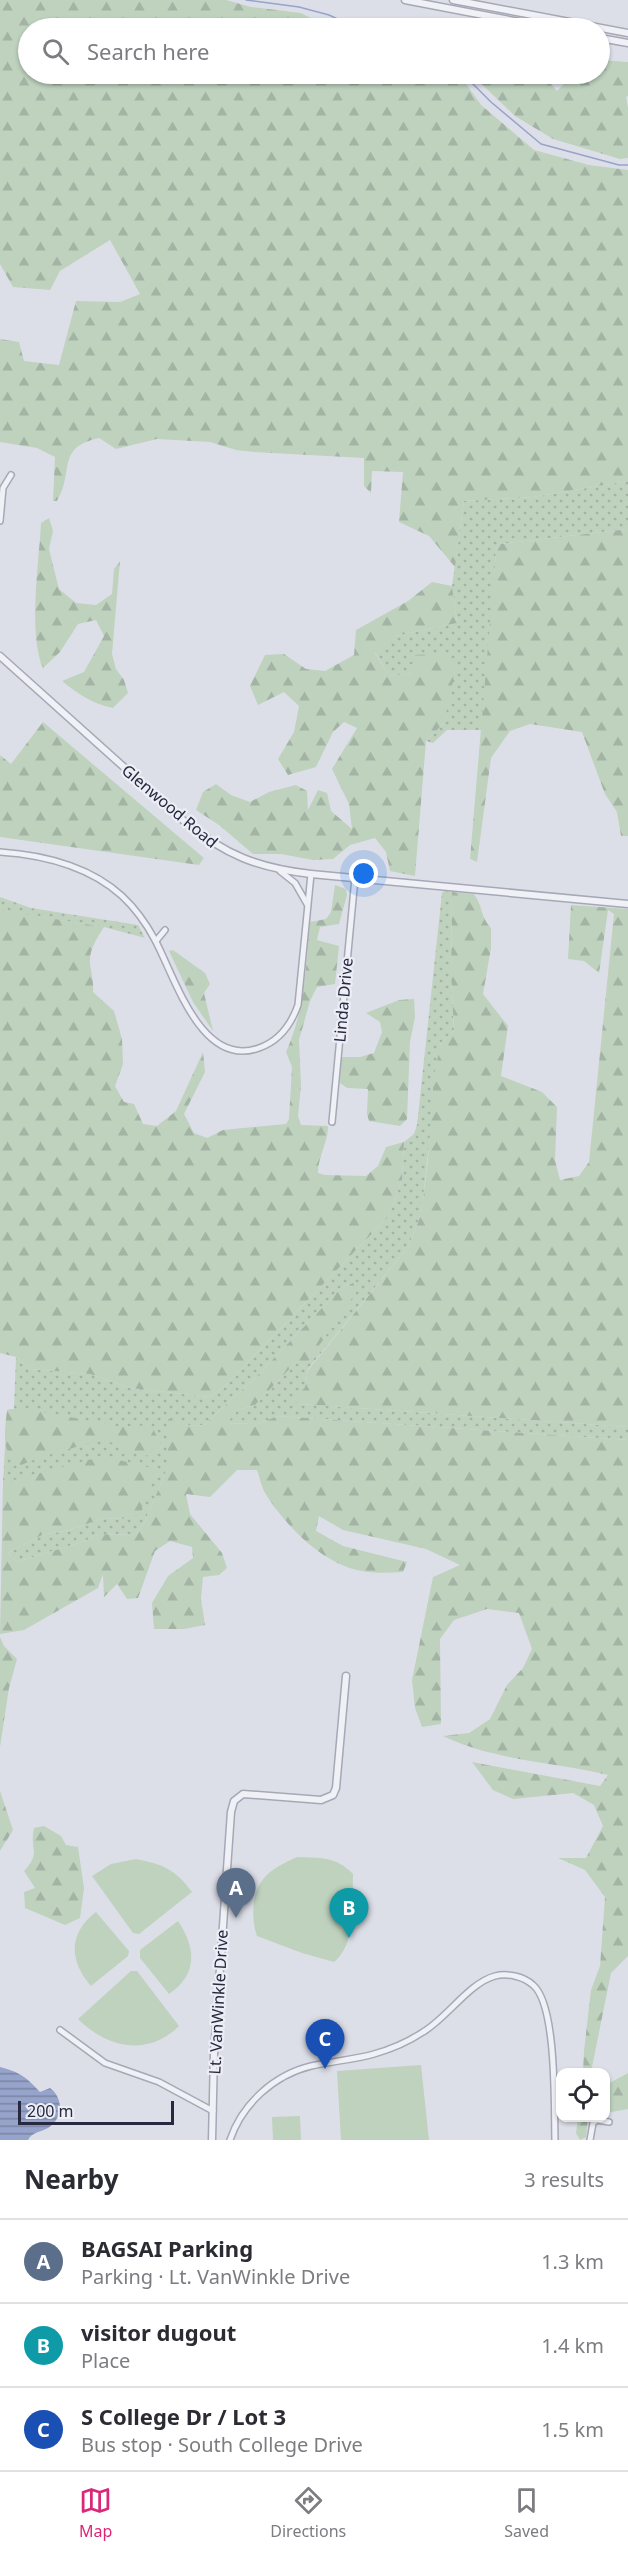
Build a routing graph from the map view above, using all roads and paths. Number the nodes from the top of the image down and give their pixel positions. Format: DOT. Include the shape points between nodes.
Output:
graph roads {
  1 [pos="405,0"];
  2 [pos="453,0"];
  3 [pos="500,18"];
  4 [pos="548,18"];
  5 [pos="610,30"];
  6 [pos="628,33"];
  7 [pos="610,40"];
  8 [pos="628,43"];
  9 [pos="11,475"];
  10 [pos="0,521"];
  11 [pos="0,656"];
  12 [pos="0,852"];
  13 [pos="280,871"];
  14 [pos="311,874"];
  15 [pos="355,878"];
  16 [pos="308,904"];
  17 [pos="628,904"];
  18 [pos="165,930"];
  19 [pos="156,941"];
  20 [pos="332,1122"];
  21 [pos="346,1676"];
  22 [pos="60,2030"];
  23 [pos="213,2111"];
  24 [pos="594,2122"];
  25 [pos="212,2140"];
  26 [pos="230,2140"];
  27 [pos="555,2140"];
  28 [pos="590,2140"];
  1 -- 3 [label="street"];
  2 -- 4 [label="street"];
  5 -- 6 [label="street"];
  7 -- 8 [label="street"];
  9 -- 10 [label="street" via="3,488"];
  11 -- 13 [label="street, Glenwood Road" via="205,838 243,859"];
  12 -- 19 [label="street" via="53,860 90,874 122,896"];
  13 -- 14 [label="street, Glenwood Road"];
  13 -- 16 [label="street" via="295,884"];
  14 -- 15 [label="street, Glenwood Road"];
  14 -- 16 [label="street"];
  15 -- 17 [label="street, Glenwood Road"];
  15 -- 20 [label="street, Linda Drive"];
  16 -- 19 [label="street" via="294,1017 279,1036 256,1049 225,1047 204,1032 193,1018"];
  18 -- 19 [label="street"];
  21 -- 23 [label="street, Lt. VanWinkle Drive" via="333,1795 321,1800 243,1794 234,1801 217,1989"];
  22 -- 23 [label="street" via="105,2063 159,2082"];
  23 -- 25 [label="street, Lt. VanWinkle Drive"];
  24 -- 28 [label="street"];
  26 -- 27 [label="street" via="259,2094 287,2075 310,2066 398,2047 425,2031 488,1979 505,1975 533,1984 547,2007"];
}
